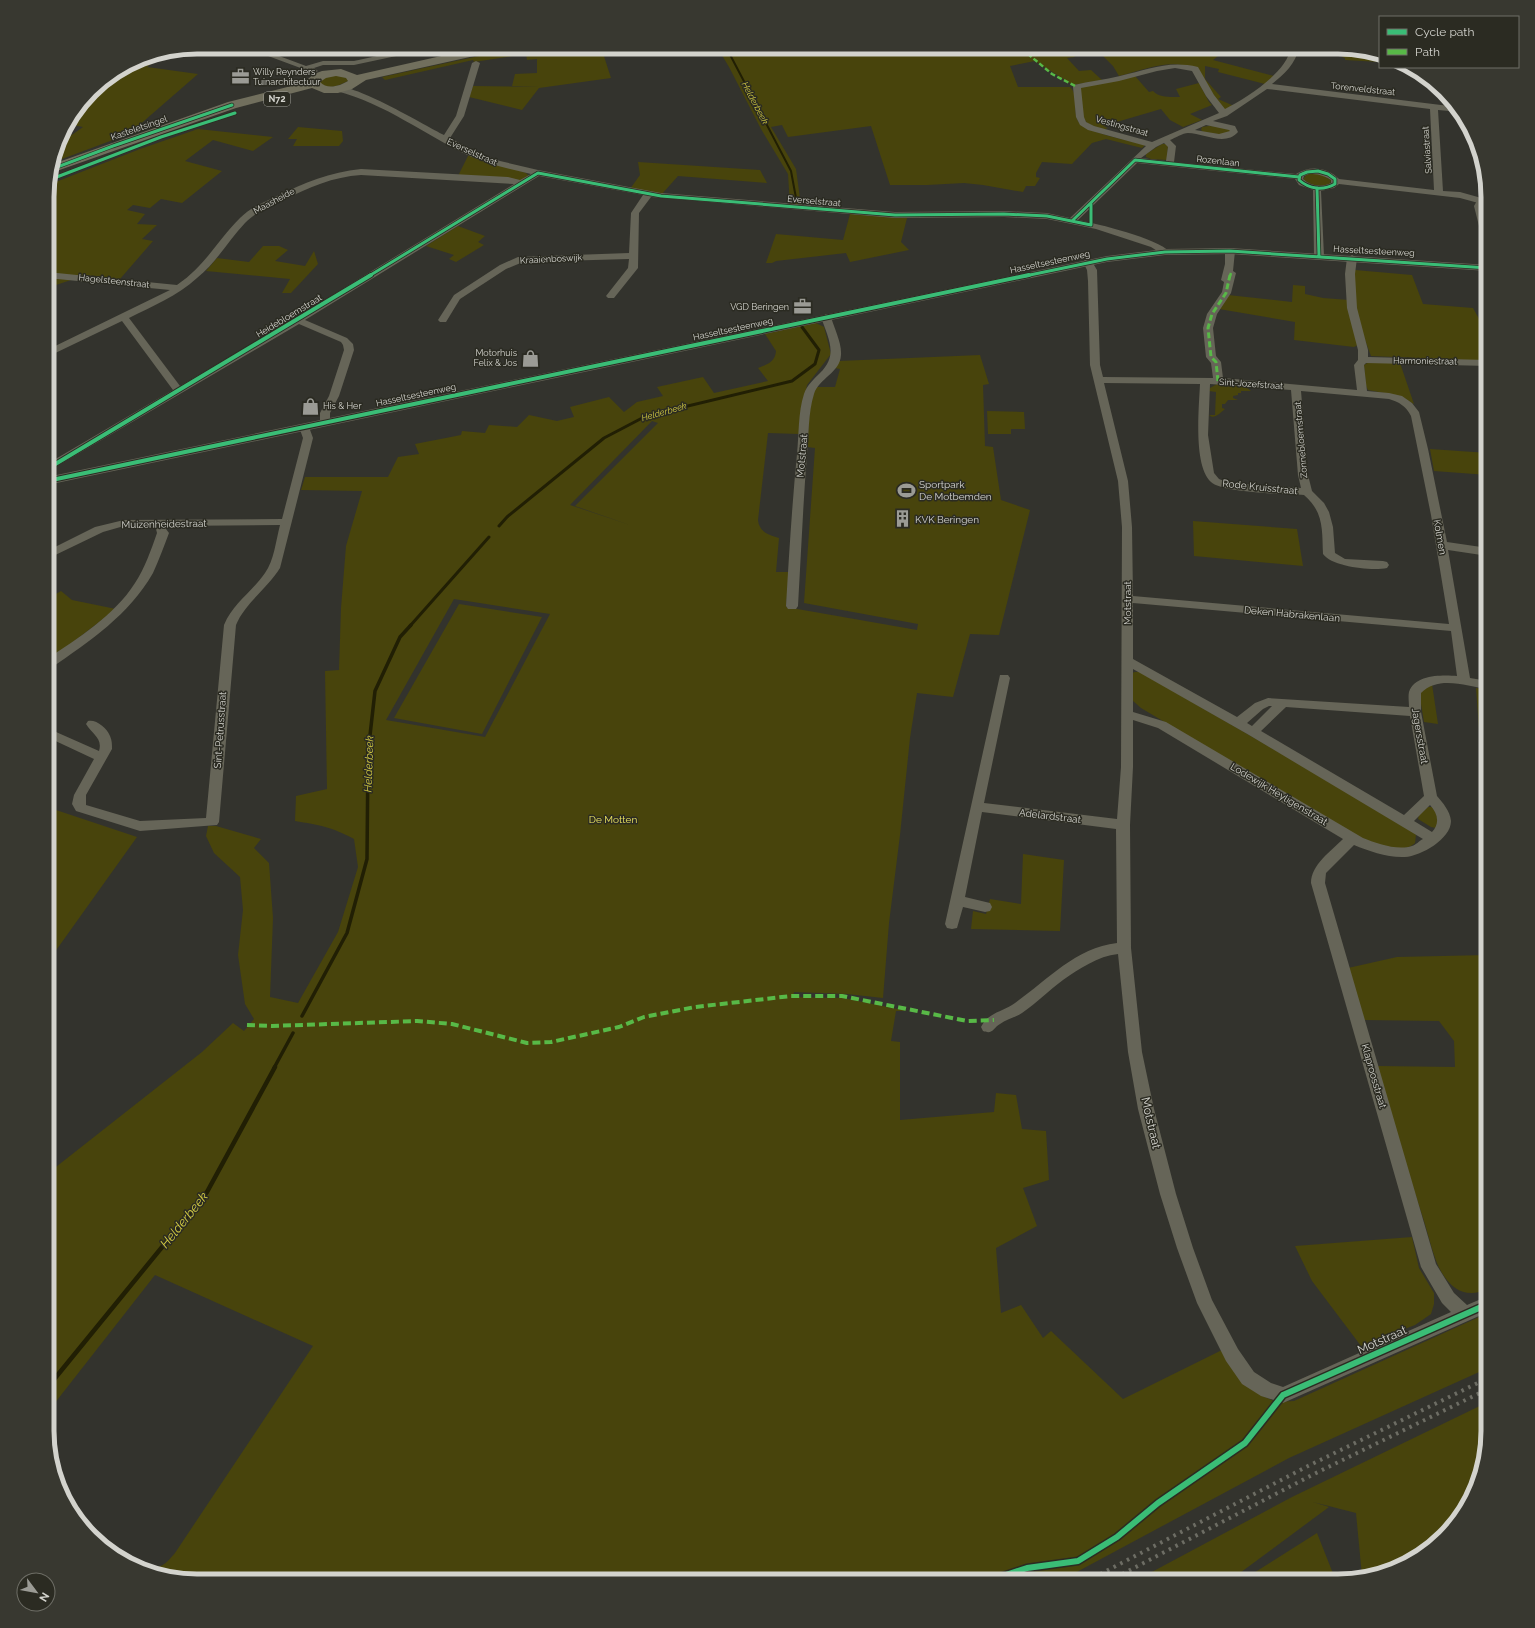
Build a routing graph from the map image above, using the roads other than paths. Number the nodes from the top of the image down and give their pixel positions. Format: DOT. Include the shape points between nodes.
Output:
graph roads {
  1 [pos="266,54"];
  2 [pos="405,54"];
  3 [pos="430,54"];
  4 [pos="466,54"];
  5 [pos="1294,54"];
  6 [pos="281,60"];
  7 [pos="476,63"];
  8 [pos="363,66"];
  9 [pos="306,68"];
  10 [pos="327,74"];
  11 [pos="351,80"];
  12 [pos="317,83"];
  13 [pos="1266,86"];
  14 [pos="339,90"];
  15 [pos="378,103"];
  16 [pos="1434,107"];
  17 [pos="1451,109"];
  18 [pos="1224,114"];
  19 [pos="1205,122"];
  20 [pos="1186,130"];
  21 [pos="445,139"];
  22 [pos="1165,140"];
  23 [pos="1153,145"];
  24 [pos="1135,160"];
  25 [pos="1170,164"];
  26 [pos="57,167"];
  27 [pos="538,173"];
  28 [pos="1294,177"];
  29 [pos="55,178"];
  30 [pos="1336,181"];
  31 [pos="522,183"];
  32 [pos="1349,183"];
  33 [pos="1317,188"];
  34 [pos="1439,193"];
  35 [pos="648,195"];
  36 [pos="1481,203"];
  37 [pos="1091,204"];
  38 [pos="1072,220"];
  39 [pos="1091,225"];
  40 [pos="1230,251"];
  41 [pos="1164,252"];
  42 [pos="634,256"];
  43 [pos="1319,256"];
  44 [pos="1088,262"];
  45 [pos="1352,262"];
  46 [pos="1428,263"];
  47 [pos="1481,264"];
  48 [pos="1481,267"];
  49 [pos="1231,273"];
  50 [pos="54,276"];
  51 [pos="180,288"];
  52 [pos="1223,290"];
  53 [pos="611,296"];
  54 [pos="124,317"];
  55 [pos="826,317"];
  56 [pos="298,320"];
  57 [pos="443,320"];
  58 [pos="54,351"];
  59 [pos="1363,360"];
  60 [pos="1481,363"];
  61 [pos="1099,380"];
  62 [pos="1205,381"];
  63 [pos="1218,381"];
  64 [pos="1296,387"];
  65 [pos="180,391"];
  66 [pos="1362,393"];
  67 [pos="1401,399"];
  68 [pos="325,422"];
  69 [pos="304,427"];
  70 [pos="54,465"];
  71 [pos="54,480"];
  72 [pos="1308,492"];
  73 [pos="163,522"];
  74 [pos="287,522"];
  75 [pos="1441,545"];
  76 [pos="1481,551"];
  77 [pos="54,552"];
  78 [pos="1383,565"];
  79 [pos="1127,599"];
  80 [pos="792,606"];
  81 [pos="1456,628"];
  82 [pos="54,660"];
  83 [pos="1126,660"];
  84 [pos="1004,678"];
  85 [pos="1464,681"];
  86 [pos="1481,684"];
  87 [pos="1284,702"];
  88 [pos="1415,712"];
  89 [pos="1127,715"];
  90 [pos="92,724"];
  91 [pos="1237,724"];
  92 [pos="1253,732"];
  93 [pos="54,735"];
  94 [pos="102,758"];
  95 [pos="1431,798"];
  96 [pos="978,807"];
  97 [pos="1405,822"];
  98 [pos="1123,825"];
  99 [pos="1352,838"];
  100 [pos="1433,839"];
  101 [pos="957,900"];
  102 [pos="985,907"];
  103 [pos="952,924"];
  104 [pos="1124,948"];
  105 [pos="988,1027"];
  106 [pos="1481,1307"];
  107 [pos="1465,1314"];
  1 -- 6 [label="street"];
  2 -- 8 [label="street"];
  3 -- 8 [label="main road, N72"];
  4 -- 11 [label="main road, N72"];
  5 -- 13 [label="street" via="1292,61"];
  6 -- 9 [label="street"];
  6 -- 12 [label="street" via="310,75"];
  7 -- 21 [label="street" via="460,116"];
  8 -- 9 [label="street" via="323,63"];
  8 -- 11 [label="main road, N72"];
  9 -- 10 [label="street"];
  10 -- 11 [label="main road, N72"];
  10 -- 12 [label="main road, N72"];
  11 -- 14 [label="main road, N72"];
  11 -- 15 [label="street, Everselstraat" via="358,90"];
  12 -- 14 [label="main road, N72"];
  12 -- 26 [label="main road, Kasteletsingel / N72" via="232,105"];
  12 -- 29 [label="main road, Kasteletsingel / N72" via="310,90 168,135"];
  13 -- 16 [label="street, Torenveldstraat"];
  13 -- 18 [label="street" via="1251,99"];
  14 -- 15 [label="street, Everselstraat"];
  15 -- 21 [label="street, Everselstraat"];
  16 -- 17 [label="street, Torenveldstraat"];
  16 -- 34 [label="street, Salviastraat"];
  18 -- 19 [label="street"];
  18 -- 23 [label="street, Vestingstraat" via="1194,69 1183,66 1158,67 1119,79 1077,87 1079,112 1083,122 1091,128"];
  19 -- 20 [label="street"];
  19 -- 20 [label="street" via="1232,128 1234,132 1223,136"];
  20 -- 22 [label="street"];
  21 -- 27 [label="street, Everselstraat" via="475,155"];
  22 -- 23 [label="street"];
  22 -- 25 [label="street" via="1172,146"];
  23 -- 24 [label="street"];
  24 -- 25 [label="street, Rozenlaan"];
  24 -- 37 [label="street"];
  25 -- 28 [label="street, Rozenlaan"];
  27 -- 31 [label="street, Heidebloemstraat"];
  27 -- 35 [label="street, Everselstraat"];
  28 -- 30 [label="street, Rozenlaan" via="1318,171 1332,176"];
  28 -- 32 [label="street, Rozenlaan" via="1292,172 1299,168 1315,167 1336,172"];
  28 -- 33 [label="street, Rozenlaan" via="1304,184"];
  30 -- 32 [label="street, Rozenlaan"];
  30 -- 33 [label="street, Rozenlaan" via="1332,186"];
  31 -- 51 [label="street, Maasheide" via="508,180 361,172 325,177 252,213 235,229 208,263"];
  31 -- 56 [label="street, Heidebloemstraat"];
  32 -- 34 [label="street, Rozenlaan"];
  33 -- 43 [label="street"];
  34 -- 36 [label="street, Rozenlaan" via="1466,196"];
  35 -- 38 [label="street, Everselstraat" via="895,216 1004,214"];
  35 -- 42 [label="street" via="636,211"];
  37 -- 38 [label="street"];
  37 -- 39 [label="street"];
  38 -- 39 [label="street, Everselstraat"];
  39 -- 41 [label="street, Everselstraat" via="1154,245"];
  40 -- 41 [label="street, Hasseltsesteenweg"];
  40 -- 43 [label="street, Hasseltsesteenweg"];
  40 -- 52 [label="street" via="1230,264"];
  41 -- 44 [label="street, Hasseltsesteenweg"];
  42 -- 53 [label="street" via="633,268"];
  42 -- 57 [label="street, Kraaienboswijk" via="534,258 514,261 457,297"];
  43 -- 45 [label="street, Hasseltsesteenweg"];
  44 -- 55 [label="street, Hasseltsesteenweg"];
  44 -- 61 [label="street, Motstraat" via="1092,270 1095,365"];
  45 -- 46 [label="street, Hasseltsesteenweg"];
  45 -- 59 [label="street" via="1352,308 1363,350"];
  46 -- 47 [label="street, Hasseltsesteenweg"];
  46 -- 48 [label="street, Hasseltsesteenweg"];
  49 -- 63 [label="street" via="1226,293 1212,314 1208,328 1211,357 1216,362"];
  50 -- 51 [label="street, Hagelsteenstraat"];
  51 -- 54 [label="street, Maasheide"];
  54 -- 58 [label="street, Maasheide"];
  54 -- 65 [label="street"];
  55 -- 68 [label="street, Hasseltsesteenweg"];
  55 -- 80 [label="street, Motstraat" via="836,357 832,367 814,384 806,410"];
  56 -- 65 [label="street, Heidebloemstraat"];
  56 -- 68 [label="street" via="348,344 349,350 334,396 325,413"];
  59 -- 60 [label="street, Harmoniestraat"];
  59 -- 66 [label="street" via="1359,365"];
  61 -- 62 [label="street, Sint-Jozefstraat"];
  61 -- 79 [label="street, Motstraat" via="1124,490"];
  62 -- 63 [label="street, Sint-Jozefstraat"];
  62 -- 72 [label="street, Rode Kruisstraat" via="1204,435 1212,479 1227,486"];
  63 -- 64 [label="street, Sint-Jozefstraat"];
  64 -- 66 [label="street, Sint-Jozefstraat"];
  64 -- 72 [label="street, Zonnebloemstraat" via="1303,474"];
  65 -- 70 [label="street, Heidebloemstraat"];
  66 -- 67 [label="street, Sint-Jozefstraat"];
  67 -- 75 [label="street, Kolmen" via="1413,407 1416,416"];
  68 -- 69 [label="street, Hasseltsesteenweg"];
  69 -- 71 [label="street, Hasseltsesteenweg"];
  69 -- 74 [label="street, Sint-Petrusstraat" via="308,438"];
  72 -- 78 [label="street, Rode Kruisstraat" via="1320,503 1325,515 1331,558"];
  73 -- 74 [label="street, Muizenheidestraat"];
  73 -- 77 [label="street, Muizenheidestraat" via="114,524"];
  73 -- 82 [label="street" via="163,533 147,572 132,596 97,630"];
  74 -- 94 [label="street, Sint-Petrusstraat" via="271,574 238,609 230,625 212,822 140,826 83,809 79,806 78,800"];
  75 -- 76 [label="street"];
  75 -- 81 [label="street, Kolmen"];
  79 -- 81 [label="street, Deken Habrakenlaan"];
  79 -- 83 [label="street, Motstraat"];
  81 -- 85 [label="street, Kolmen"];
  83 -- 89 [label="street, Motstraat"];
  83 -- 91 [label="street"];
  84 -- 96 [label="street"];
  85 -- 86 [label="street, Jagersstraat"];
  85 -- 88 [label="street, Jagersstraat" via="1437,679 1424,683 1415,692"];
  87 -- 88 [label="street"];
  87 -- 91 [label="street" via="1264,703"];
  87 -- 92 [label="street"];
  88 -- 95 [label="street, Jagersstraat"];
  89 -- 98 [label="street, Motstraat"];
  89 -- 99 [label="street, Lodewijk Heyligenstraat" via="1162,725"];
  90 -- 94 [label="street, Sint-Petrusstraat" via="101,731 106,741"];
  91 -- 92 [label="street"];
  92 -- 97 [label="street"];
  93 -- 94 [label="street"];
  95 -- 97 [label="street"];
  95 -- 100 [label="street, Lodewijk Heyligenstraat" via="1442,809 1446,821 1442,832"];
  96 -- 98 [label="street, Adelardstraat"];
  96 -- 101 [label="street"];
  97 -- 100 [label="street"];
  98 -- 104 [label="street, Motstraat"];
  99 -- 100 [label="street, Lodewijk Heyligenstraat" via="1370,846 1412,852"];
  99 -- 107 [label="street, Klaproosstraat" via="1320,871 1318,884 1428,1267 1448,1298"];
  101 -- 102 [label="street"];
  101 -- 103 [label="street"];
  104 -- 105 [label="street" via="1106,950 1090,957 1058,976 1017,1009 994,1020"];
  104 -- 107 [label="street, Motstraat" via="1136,1052 1146,1109 1168,1194 1205,1303 1232,1355 1248,1378 1267,1390 1283,1395"];
  106 -- 107 [label="street, Motstraat"];
}
